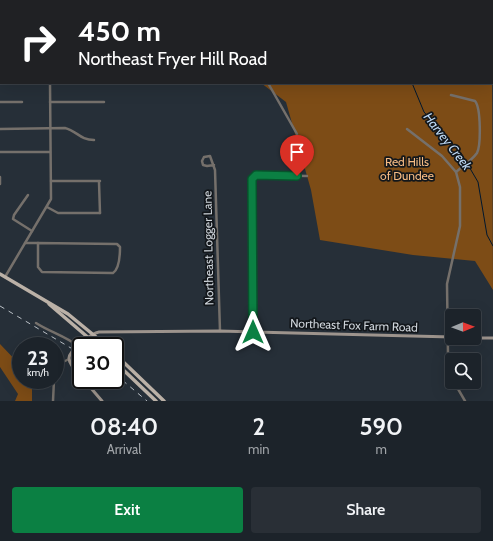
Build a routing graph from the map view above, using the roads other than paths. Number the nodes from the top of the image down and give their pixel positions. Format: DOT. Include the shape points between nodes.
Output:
graph roads {
  1 [pos="50,84"];
  2 [pos="269,84"];
  3 [pos="451,95"];
  4 [pos="0,102"];
  5 [pos="22,102"];
  6 [pos="50,102"];
  7 [pos="104,102"];
  8 [pos="50,128"];
  9 [pos="0,129"];
  10 [pos="407,129"];
  11 [pos="297,134"];
  12 [pos="94,140"];
  13 [pos="0,152"];
  14 [pos="50,152"];
  15 [pos="214,165"];
  16 [pos="456,172"];
  17 [pos="307,176"];
  18 [pos="0,177"];
  19 [pos="51,181"];
  20 [pos="0,184"];
  21 [pos="28,195"];
  22 [pos="47,207"];
  23 [pos="32,231"];
  24 [pos="25,243"];
  25 [pos="38,243"];
  26 [pos="0,274"];
  27 [pos="5,277"];
  28 [pos="49,304"];
  29 [pos="448,309"];
  30 [pos="36,323"];
  31 [pos="220,331"];
  32 [pos="253,332"];
  33 [pos="93,334"];
  34 [pos="88,337"];
  35 [pos="90,337"];
  36 [pos="96,337"];
  37 [pos="445,337"];
  38 [pos="481,338"];
  39 [pos="493,338"];
  40 [pos="72,341"];
  41 [pos="72,351"];
  42 [pos="69,359"];
  43 [pos="64,362"];
  44 [pos="72,363"];
  45 [pos="124,363"];
  46 [pos="124,371"];
  47 [pos="54,389"];
  48 [pos="92,389"];
  49 [pos="458,389"];
  50 [pos="53,401"];
  51 [pos="102,401"];
  52 [pos="156,401"];
  53 [pos="164,401"];
  54 [pos="465,401"];
  1 -- 6 [label="street"];
  2 -- 11 [label="street"];
  3 -- 16 [label="street" via="471,99 478,104 479,148"];
  4 -- 5 [label="street"];
  6 -- 7 [label="street"];
  6 -- 8 [label="street"];
  8 -- 9 [label="street"];
  8 -- 12 [label="street" via="65,128 84,139"];
  8 -- 14 [label="street"];
  10 -- 16 [label="street" via="442,156"];
  13 -- 14 [label="street"];
  14 -- 19 [label="street"];
  15 -- 15 [label="street" via="210,156 204,157 203,165"];
  15 -- 31 [label="street, Northeast Logger Lane"];
  16 -- 29 [label="street" via="460,187 461,220 447,284"];
  17 -- 32 [label="street" via="253,177"];
  18 -- 20 [label="street"];
  19 -- 22 [label="street" via="51,199"];
  19 -- 22 [label="street" via="100,181 100,213 58,213"];
  21 -- 23 [label="street" via="13,218"];
  22 -- 23 [label="street"];
  23 -- 24 [label="street"];
  24 -- 25 [label="street"];
  24 -- 27 [label="street"];
  25 -- 25 [label="street" via="38,267 42,272 116,271 120,251 117,244"];
  26 -- 27 [label="main road"];
  27 -- 28 [label="main road"];
  28 -- 33 [label="main road" via="68,314"];
  28 -- 34 [label="main road"];
  30 -- 40 [label="street"];
  31 -- 32 [label="street, Northeast Fox Farm Road"];
  31 -- 33 [label="street, Northeast Fox Farm Road" via="129,331"];
  32 -- 37 [label="street, Northeast Fox Farm Road"];
  33 -- 35 [label="street"];
  33 -- 36 [label="main road"];
  38 -- 39 [label="street"];
  41 -- 42 [label="street"];
  42 -- 43 [label="street"];
  42 -- 44 [label="street"];
  45 -- 53 [label="main road"];
  46 -- 52 [label="main road"];
  47 -- 50 [label="street"];
  48 -- 51 [label="street"];
  49 -- 54 [label="street"];
}
